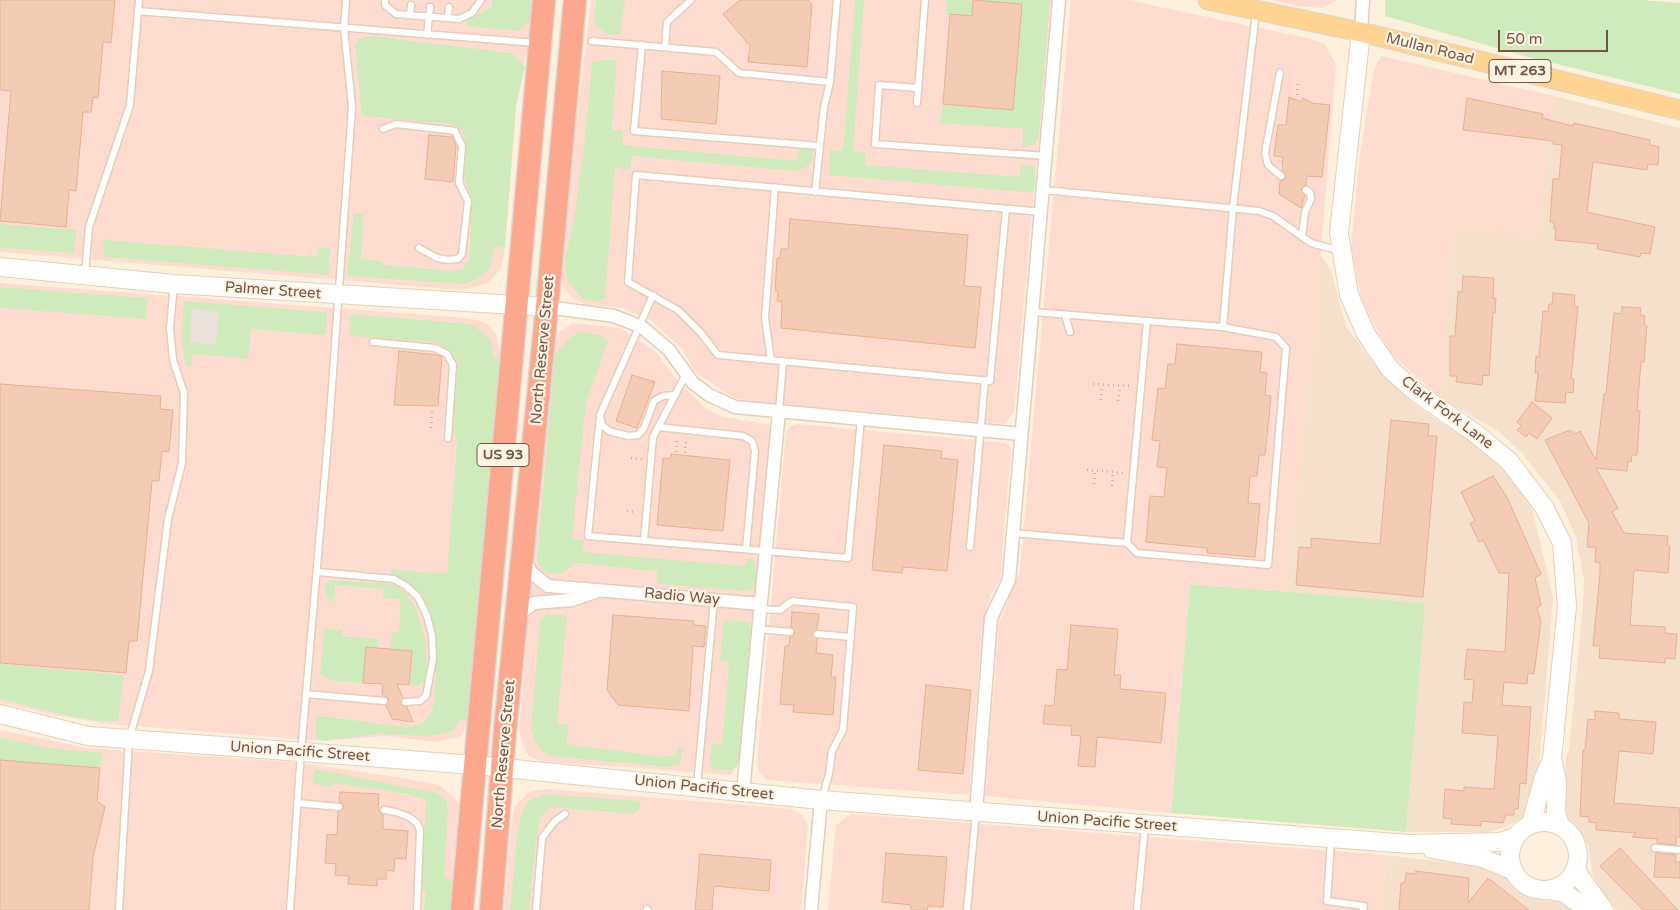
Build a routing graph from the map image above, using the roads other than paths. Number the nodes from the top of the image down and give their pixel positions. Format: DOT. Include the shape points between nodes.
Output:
graph roads {
  1 [pos="139,0"];
  2 [pos="346,0"];
  3 [pos="385,0"];
  4 [pos="481,0"];
  5 [pos="544,0"];
  6 [pos="575,0"];
  7 [pos="589,0"];
  8 [pos="691,0"];
  9 [pos="837,0"];
  10 [pos="925,0"];
  11 [pos="1059,0"];
  12 [pos="1208,0"];
  13 [pos="1363,0"];
  14 [pos="411,5"];
  15 [pos="430,7"];
  16 [pos="450,8"];
  17 [pos="1256,10"];
  18 [pos="138,11"];
  19 [pos="410,15"];
  20 [pos="429,17"];
  21 [pos="448,18"];
  22 [pos="344,28"];
  23 [pos="1360,32"];
  24 [pos="427,35"];
  25 [pos="592,41"];
  26 [pos="540,43"];
  27 [pos="642,45"];
  28 [pos="665,48"];
  29 [pos="1280,72"];
  30 [pos="830,82"];
  31 [pos="918,88"];
  32 [pos="917,103"];
  33 [pos="1680,110"];
  34 [pos="383,129"];
  35 [pos="820,146"];
  36 [pos="1047,156"];
  37 [pos="1281,176"];
  38 [pos="775,187"];
  39 [pos="1044,190"];
  40 [pos="1306,190"];
  41 [pos="815,192"];
  42 [pos="1233,208"];
  43 [pos="1006,209"];
  44 [pos="1042,212"];
  45 [pos="1302,236"];
  46 [pos="553,239"];
  47 [pos="419,248"];
  48 [pos="1341,251"];
  49 [pos="0,267"];
  50 [pos="85,276"];
  51 [pos="174,284"];
  52 [pos="337,295"];
  53 [pos="653,295"];
  54 [pos="516,304"];
  55 [pos="547,307"];
  56 [pos="1033,312"];
  57 [pos="1065,315"];
  58 [pos="1147,321"];
  59 [pos="638,325"];
  60 [pos="1224,328"];
  61 [pos="1070,332"];
  62 [pos="372,342"];
  63 [pos="771,360"];
  64 [pos="783,361"];
  65 [pos="686,374"];
  66 [pos="985,380"];
  67 [pos="675,394"];
  68 [pos="779,411"];
  69 [pos="600,415"];
  70 [pos="861,419"];
  71 [pos="658,427"];
  72 [pos="981,430"];
  73 [pos="1021,434"];
  74 [pos="448,438"];
  75 [pos="1012,533"];
  76 [pos="644,540"];
  77 [pos="1127,543"];
  78 [pos="970,547"];
  79 [pos="746,549"];
  80 [pos="766,551"];
  81 [pos="523,558"];
  82 [pos="318,572"];
  83 [pos="602,590"];
  84 [pos="714,600"];
  85 [pos="761,606"];
  86 [pos="516,620"];
  87 [pos="758,629"];
  88 [pos="790,632"];
  89 [pos="817,634"];
  90 [pos="850,637"];
  91 [pos="306,694"];
  92 [pos="384,701"];
  93 [pos="405,702"];
  94 [pos="0,714"];
  95 [pos="130,739"];
  96 [pos="301,752"];
  97 [pos="1552,759"];
  98 [pos="475,766"];
  99 [pos="502,768"];
  100 [pos="697,787"];
  101 [pos="743,792"];
  102 [pos="821,800"];
  103 [pos="297,802"];
  104 [pos="339,807"];
  105 [pos="384,810"];
  106 [pos="976,812"];
  107 [pos="566,814"];
  108 [pos="1145,824"];
  109 [pos="1531,824"];
  110 [pos="1560,826"];
  111 [pos="1514,837"];
  112 [pos="1331,838"];
  113 [pos="1410,844"];
  114 [pos="1655,848"];
  115 [pos="1680,850"];
  116 [pos="1577,863"];
  117 [pos="1512,870"];
  118 [pos="1550,890"];
  119 [pos="119,910"];
  120 [pos="290,910"];
  121 [pos="417,910"];
  122 [pos="462,910"];
  123 [pos="491,910"];
  124 [pos="536,910"];
  125 [pos="811,910"];
  126 [pos="967,910"];
  127 [pos="1138,910"];
  128 [pos="1363,910"];
  129 [pos="1589,910"];
  130 [pos="1604,910"];
  1 -- 18 [label="lane"];
  2 -- 22 [label="lane"];
  3 -- 19 [label="lane" via="385,5 396,14"];
  4 -- 21 [label="lane" via="472,13 459,19"];
  5 -- 26 [label="highway, North Reserve Street / US 93"];
  6 -- 46 [label="highway, North Reserve Street / US 93"];
  7 -- 46 [label="highway" via="572,169"];
  8 -- 28 [label="lane" via="667,22"];
  9 -- 30 [label="lane"];
  10 -- 31 [label="lane"];
  11 -- 36 [label="street"];
  12 -- 17 [label="main road, Mullan Road / MT 263"];
  13 -- 23 [label="street, Clark Fork Lane"];
  14 -- 19 [label="lane"];
  15 -- 20 [label="lane"];
  16 -- 21 [label="lane"];
  17 -- 23 [label="main road, Mullan Road / MT 263"];
  17 -- 42 [label="lane"];
  18 -- 22 [label="lane"];
  18 -- 50 [label="lane" via="130,105 89,227"];
  19 -- 20 [label="lane"];
  20 -- 21 [label="lane"];
  20 -- 24 [label="lane"];
  22 -- 24 [label="lane"];
  22 -- 52 [label="lane" via="352,106"];
  23 -- 33 [label="main road, Mullan Road / MT 263"];
  23 -- 48 [label="street, Clark Fork Lane" via="1340,233"];
  24 -- 26 [label="lane"];
  25 -- 27 [label="lane"];
  26 -- 54 [label="highway, North Reserve Street / US 93"];
  27 -- 28 [label="lane"];
  27 -- 35 [label="lane" via="634,131"];
  28 -- 30 [label="lane" via="716,52 739,73"];
  29 -- 37 [label="lane" via="1264,153 1268,165"];
  30 -- 35 [label="lane"];
  31 -- 32 [label="lane"];
  31 -- 36 [label="lane" via="879,85 875,144"];
  34 -- 47 [label="lane" via="396,124 455,131 462,146 459,183 468,201 462,254 458,259 448,260"];
  35 -- 41 [label="lane"];
  36 -- 39 [label="street"];
  38 -- 41 [label="lane"];
  38 -- 53 [label="lane" via="636,175 628,282"];
  38 -- 63 [label="lane" via="765,318"];
  39 -- 42 [label="lane"];
  39 -- 44 [label="street"];
  40 -- 45 [label="lane" via="1312,199 1305,212"];
  41 -- 43 [label="lane"];
  42 -- 45 [label="lane" via="1273,216"];
  42 -- 60 [label="lane"];
  43 -- 44 [label="lane"];
  43 -- 66 [label="lane" via="990,381"];
  44 -- 56 [label="street"];
  45 -- 48 [label="lane" via="1311,243"];
  46 -- 55 [label="highway, North Reserve Street / US 93"];
  48 -- 97 [label="street, Clark Fork Lane" via="1349,295 1366,334 1390,369 1509,461 1544,507 1562,543 1567,606"];
  49 -- 50 [label="street, Palmer Street"];
  50 -- 51 [label="street, Palmer Street"];
  51 -- 52 [label="street, Palmer Street"];
  51 -- 95 [label="lane" via="170,328 173,360 184,393 182,464 168,519 149,671"];
  52 -- 54 [label="street, Palmer Street"];
  52 -- 82 [label="lane"];
  53 -- 59 [label="lane"];
  53 -- 63 [label="lane" via="678,310 718,355"];
  54 -- 55 [label="street, Palmer Street"];
  54 -- 98 [label="highway, North Reserve Street / US 93"];
  55 -- 59 [label="street" via="614,316"];
  55 -- 81 [label="highway, North Reserve Street / US 93"];
  56 -- 57 [label="lane"];
  56 -- 73 [label="street"];
  57 -- 58 [label="lane"];
  57 -- 61 [label="lane"];
  58 -- 60 [label="lane"];
  58 -- 77 [label="lane"];
  59 -- 65 [label="street" via="669,350"];
  59 -- 69 [label="lane"];
  60 -- 77 [label="lane" via="1276,337 1286,348 1268,565 1137,553"];
  62 -- 74 [label="lane" via="434,348 447,354 453,364"];
  63 -- 64 [label="lane"];
  64 -- 66 [label="lane"];
  64 -- 68 [label="lane"];
  65 -- 67 [label="lane"];
  65 -- 68 [label="street" via="709,395 735,407"];
  66 -- 72 [label="lane"];
  67 -- 69 [label="lane" via="654,401 638,435 619,435 609,431 602,425"];
  67 -- 71 [label="lane"];
  68 -- 70 [label="street"];
  68 -- 80 [label="street"];
  69 -- 76 [label="lane" via="588,536"];
  70 -- 72 [label="street"];
  70 -- 80 [label="lane" via="848,558"];
  71 -- 76 [label="lane" via="653,437"];
  71 -- 79 [label="lane" via="743,436 752,441 755,451"];
  72 -- 73 [label="street"];
  72 -- 78 [label="lane"];
  73 -- 75 [label="street"];
  75 -- 77 [label="lane"];
  75 -- 106 [label="street" via="1010,580 991,618"];
  76 -- 79 [label="lane"];
  79 -- 80 [label="lane"];
  80 -- 85 [label="street"];
  81 -- 83 [label="street, Radio Way" via="532,573 548,586"];
  81 -- 86 [label="highway, North Reserve Street / US 93"];
  82 -- 91 [label="lane"];
  82 -- 93 [label="lane" via="394,579 418,598 432,635 433,659 426,696 420,701"];
  83 -- 84 [label="street, Radio Way"];
  83 -- 86 [label="street, Radio Way" via="572,600 534,602"];
  84 -- 85 [label="street, Radio Way"];
  84 -- 100 [label="lane"];
  85 -- 87 [label="street"];
  85 -- 90 [label="lane" via="780,610 792,601 853,606"];
  86 -- 99 [label="highway, North Reserve Street / US 93"];
  87 -- 88 [label="lane"];
  87 -- 101 [label="street"];
  89 -- 90 [label="lane"];
  90 -- 102 [label="lane" via="843,730 832,751"];
  91 -- 92 [label="lane"];
  91 -- 96 [label="lane"];
  94 -- 95 [label="street, Union Pacific Street" via="88,736"];
  95 -- 96 [label="street, Union Pacific Street"];
  95 -- 119 [label="lane"];
  96 -- 98 [label="street, Union Pacific Street"];
  96 -- 103 [label="lane"];
  97 -- 109 [label="street, Clark Fork Lane"];
  97 -- 110 [label="street, Clark Fork Lane" via="1558,781 1556,813"];
  98 -- 99 [label="street, Union Pacific Street"];
  98 -- 122 [label="highway, North Reserve Street / US 93"];
  99 -- 100 [label="street, Union Pacific Street"];
  99 -- 123 [label="highway, North Reserve Street / US 93"];
  100 -- 101 [label="street, Union Pacific Street"];
  101 -- 102 [label="street, Union Pacific Street"];
  102 -- 106 [label="street, Union Pacific Street"];
  102 -- 125 [label="street"];
  103 -- 104 [label="lane"];
  103 -- 120 [label="lane"];
  105 -- 121 [label="lane" via="408,817 417,823 420,830"];
  106 -- 108 [label="street, Union Pacific Street"];
  106 -- 126 [label="lane"];
  107 -- 124 [label="lane" via="555,821 542,838"];
  108 -- 112 [label="street, Union Pacific Street"];
  108 -- 127 [label="lane"];
  109 -- 110 [label="street" via="1543,821"];
  109 -- 111 [label="street"];
  110 -- 116 [label="street" via="1575,842"];
  111 -- 113 [label="street, Union Pacific Street" via="1500,842"];
  111 -- 117 [label="street" via="1509,853"];
  112 -- 113 [label="street, Union Pacific Street"];
  112 -- 128 [label="lane" via="1327,902 1364,906"];
  113 -- 117 [label="street, Union Pacific Street" via="1482,858"];
  114 -- 115 [label="lane"];
  116 -- 118 [label="street" via="1568,880"];
  116 -- 130 [label="street" via="1580,877"];
  117 -- 118 [label="street" via="1524,885"];
  118 -- 129 [label="street" via="1564,893"];
}
